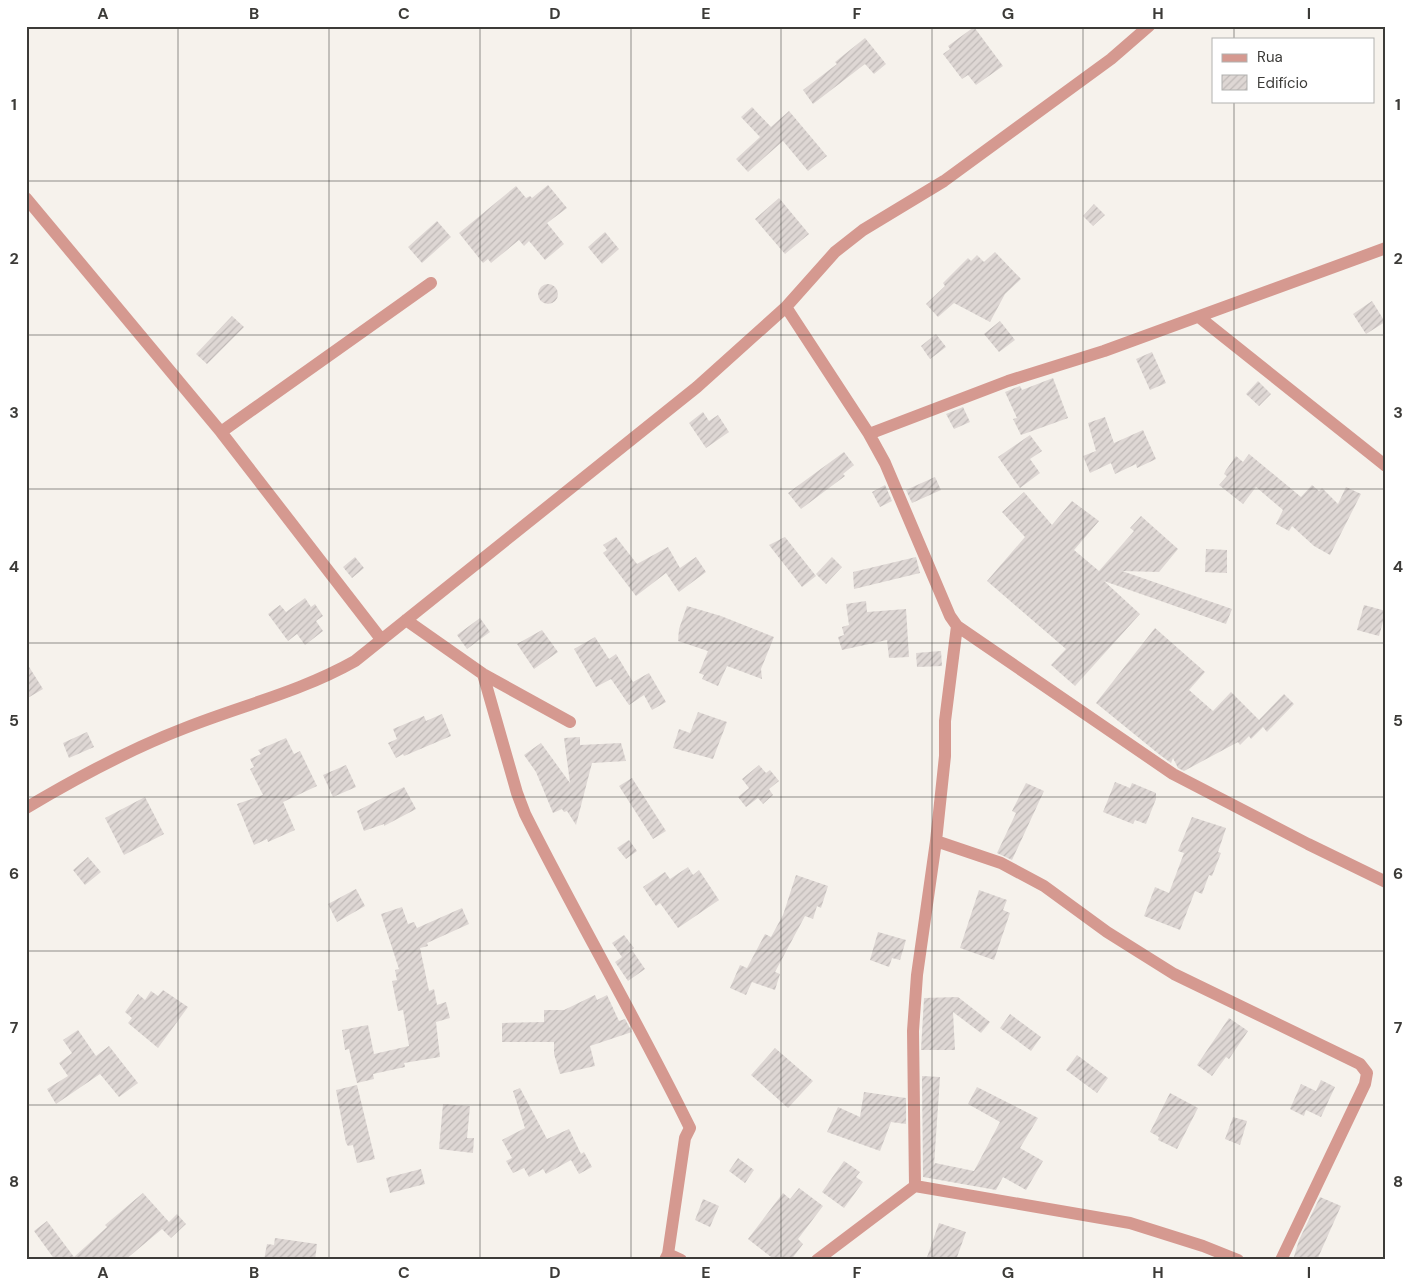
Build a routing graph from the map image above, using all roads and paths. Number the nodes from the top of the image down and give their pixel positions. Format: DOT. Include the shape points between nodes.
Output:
graph roads {
  1 [pos="1149,26"];
  2 [pos="26,198"];
  3 [pos="1386,248"];
  4 [pos="431,283"];
  5 [pos="786,307"];
  6 [pos="1199,317"];
  7 [pos="221,432"];
  8 [pos="870,434"];
  9 [pos="1386,466"];
  10 [pos="406,620"];
  11 [pos="957,626"];
  12 [pos="381,639"];
  13 [pos="483,674"];
  14 [pos="570,722"];
  15 [pos="26,808"];
  16 [pos="936,841"];
  17 [pos="1386,882"];
  18 [pos="915,1186"];
  19 [pos="666,1257"];
  20 [pos="682,1260"];
  21 [pos="817,1260"];
  22 [pos="1238,1260"];
  23 [pos="1281,1260"];
  1 -- 5 [label="street" via="1111,59 944,182 863,230 835,252"];
  2 -- 7 [label="street"];
  3 -- 6 [label="street"];
  4 -- 7 [label="street"];
  5 -- 8 [label="street"];
  5 -- 10 [label="street" via="697,387"];
  6 -- 8 [label="street" via="1008,381"];
  6 -- 9 [label="street"];
  7 -- 12 [label="street"];
  8 -- 11 [label="street"];
  10 -- 12 [label="street"];
  10 -- 13 [label="street"];
  11 -- 16 [label="street" via="944,721 945,756"];
  11 -- 17 [label="street" via="1173,774"];
  12 -- 15 [label="street" via="335,672 128,752"];
  13 -- 14 [label="street"];
  13 -- 19 [label="street" via="525,814 690,1128 685,1138"];
  16 -- 18 [label="street" via="918,966 914,1022"];
  16 -- 23 [label="street" via="1001,863 1044,886 1107,932 1174,974 1360,1064 1367,1073 1366,1084"];
  18 -- 21 [label="street"];
  18 -- 22 [label="street" via="1130,1223"];
  19 -- 20 [label="street"];
}
